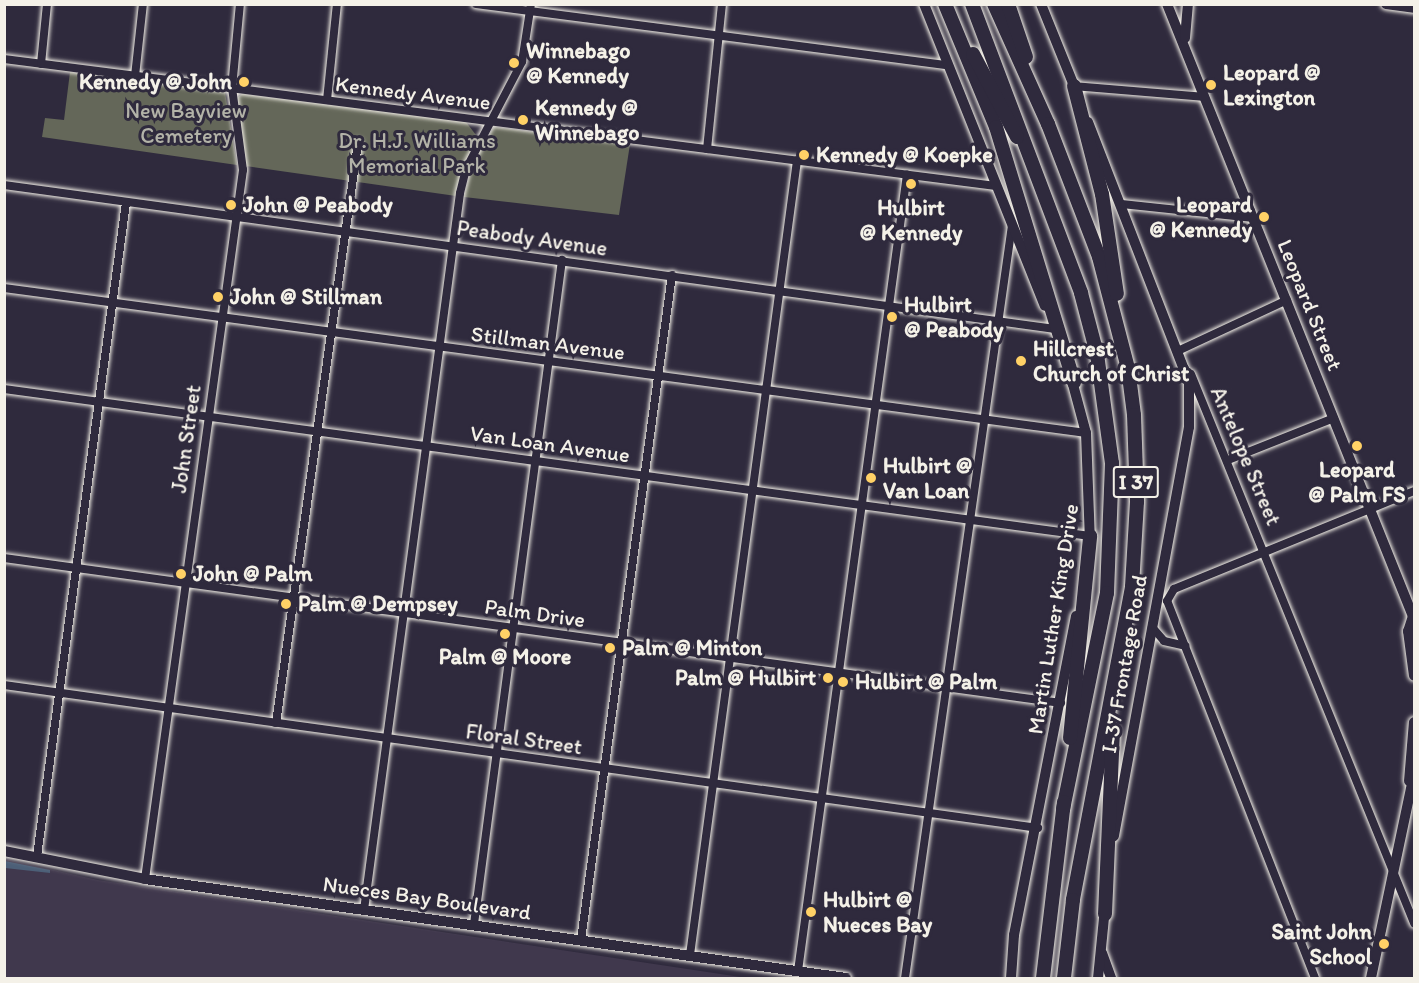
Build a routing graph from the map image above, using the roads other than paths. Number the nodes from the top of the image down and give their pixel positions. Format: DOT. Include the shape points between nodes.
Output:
graph roads {
  1 [pos="47,4"];
  2 [pos="143,4"];
  3 [pos="240,4"];
  4 [pos="337,4"];
  5 [pos="476,4"];
  6 [pos="722,4"];
  7 [pos="924,4"];
  8 [pos="946,4"];
  9 [pos="972,4"];
  10 [pos="994,4"];
  11 [pos="1008,4"];
  12 [pos="1041,4"];
  13 [pos="1167,4"];
  14 [pos="1188,4"];
  15 [pos="1386,4"];
  16 [pos="530,8"];
  17 [pos="1414,8"];
  18 [pos="719,36"];
  19 [pos="4,59"];
  20 [pos="41,64"];
  21 [pos="947,65"];
  22 [pos="1194,70"];
  23 [pos="135,76"];
  24 [pos="1074,86"];
  25 [pos="232,88"];
  26 [pos="1205,97"];
  27 [pos="327,100"];
  28 [pos="493,122"];
  29 [pos="1048,124"];
  30 [pos="358,143"];
  31 [pos="707,149"];
  32 [pos="797,160"];
  33 [pos="907,174"];
  34 [pos="1042,184"];
  35 [pos="4,185"];
  36 [pos="996,186"];
  37 [pos="126,203"];
  38 [pos="1121,204"];
  39 [pos="236,218"];
  40 [pos="1254,218"];
  41 [pos="1011,225"];
  42 [pos="344,233"];
  43 [pos="454,244"];
  44 [pos="562,260"];
  45 [pos="672,275"];
  46 [pos="4,288"];
  47 [pos="778,290"];
  48 [pos="1287,300"];
  49 [pos="112,302"];
  50 [pos="889,306"];
  51 [pos="220,315"];
  52 [pos="998,321"];
  53 [pos="1054,329"];
  54 [pos="332,331"];
  55 [pos="442,348"];
  56 [pos="1182,354"];
  57 [pos="549,360"];
  58 [pos="1128,368"];
  59 [pos="658,375"];
  60 [pos="1074,382"];
  61 [pos="767,389"];
  62 [pos="4,390"];
  63 [pos="98,403"];
  64 [pos="875,404"];
  65 [pos="208,416"];
  66 [pos="1334,418"];
  67 [pos="984,419"];
  68 [pos="318,431"];
  69 [pos="1086,433"];
  70 [pos="427,446"];
  71 [pos="536,460"];
  72 [pos="1228,460"];
  73 [pos="644,475"];
  74 [pos="753,490"];
  75 [pos="1414,491"];
  76 [pos="862,505"];
  77 [pos="1370,509"];
  78 [pos="970,520"];
  79 [pos="1090,536"];
  80 [pos="1264,551"];
  81 [pos="4,558"];
  82 [pos="76,568"];
  83 [pos="185,583"];
  84 [pos="294,598"];
  85 [pos="403,613"];
  86 [pos="1414,617"];
  87 [pos="1126,623"];
  88 [pos="1151,625"];
  89 [pos="513,628"];
  90 [pos="1164,641"];
  91 [pos="621,643"];
  92 [pos="1185,646"];
  93 [pos="1145,656"];
  94 [pos="731,658"];
  95 [pos="839,672"];
  96 [pos="1414,676"];
  97 [pos="4,685"];
  98 [pos="946,687"];
  99 [pos="59,693"];
  100 [pos="1061,703"];
  101 [pos="168,708"];
  102 [pos="1414,722"];
  103 [pos="276,723"];
  104 [pos="387,738"];
  105 [pos="497,753"];
  106 [pos="604,768"];
  107 [pos="1414,774"];
  108 [pos="712,783"];
  109 [pos="822,798"];
  110 [pos="1063,810"];
  111 [pos="928,813"];
  112 [pos="1406,814"];
  113 [pos="1038,828"];
  114 [pos="4,851"];
  115 [pos="37,856"];
  116 [pos="1394,873"];
  117 [pos="146,879"];
  118 [pos="364,910"];
  119 [pos="1105,914"];
  120 [pos="1414,923"];
  121 [pos="474,924"];
  122 [pos="580,940"];
  123 [pos="1101,951"];
  124 [pos="690,955"];
  125 [pos="1012,966"];
  126 [pos="798,971"];
  127 [pos="1043,976"];
  128 [pos="846,978"];
  129 [pos="905,978"];
  130 [pos="1011,978"];
  131 [pos="1018,978"];
  132 [pos="1064,978"];
  133 [pos="1098,978"];
  134 [pos="1111,978"];
  135 [pos="1315,978"];
  136 [pos="1371,978"];
  1 -- 20 [label="street"];
  2 -- 23 [label="street"];
  3 -- 25 [label="street, John Street"];
  4 -- 27 [label="street"];
  5 -- 16 [label="street"];
  6 -- 18 [label="street"];
  7 -- 21 [label="main road, Martin Luther King Drive"];
  8 -- 34 [label="highway"];
  8 -- 60 [label="highway" via="996,127"];
  9 -- 34 [label="highway, I 37"];
  10 -- 29 [label="highway, I 37"];
  11 -- 29 [label="highway"];
  12 -- 24 [label="main road, Antelope Street"];
  13 -- 22 [label="main road, Leopard Street"];
  14 -- 22 [label="main road" via="1184,33"];
  15 -- 17 [label="main road"];
  16 -- 18 [label="street"];
  16 -- 28 [label="street" via="522,62"];
  18 -- 21 [label="street"];
  18 -- 31 [label="street"];
  19 -- 20 [label="street, Kennedy Avenue"];
  20 -- 23 [label="street, Kennedy Avenue"];
  21 -- 36 [label="main road, Martin Luther King Drive"];
  22 -- 26 [label="main road, Leopard Street"];
  23 -- 25 [label="street, Kennedy Avenue"];
  24 -- 26 [label="street"];
  24 -- 38 [label="main road, Antelope Street"];
  24 -- 58 [label="highway" via="1102,194"];
  25 -- 27 [label="street, Kennedy Avenue"];
  25 -- 39 [label="street, John Street" via="243,170"];
  26 -- 40 [label="main road, Leopard Street"];
  27 -- 28 [label="street, Kennedy Avenue"];
  28 -- 31 [label="street, Kennedy Avenue"];
  28 -- 43 [label="street" via="466,169"];
  29 -- 58 [label="highway, I 37" via="1099,257"];
  30 -- 42 [label="street"];
  31 -- 32 [label="street, Kennedy Avenue"];
  32 -- 33 [label="street, Kennedy Avenue"];
  32 -- 47 [label="street"];
  33 -- 36 [label="street, Kennedy Avenue"];
  33 -- 50 [label="street"];
  34 -- 110 [label="highway, I 37" via="1094,344 1112,463 1107,593"];
  35 -- 37 [label="street, Peabody Avenue"];
  36 -- 41 [label="main road, Martin Luther King Drive"];
  37 -- 39 [label="street, Peabody Avenue"];
  37 -- 49 [label="street"];
  38 -- 40 [label="street"];
  38 -- 56 [label="main road, Antelope Street"];
  39 -- 42 [label="street, Peabody Avenue"];
  39 -- 51 [label="street, John Street"];
  40 -- 48 [label="main road, Leopard Street"];
  41 -- 52 [label="street"];
  41 -- 53 [label="main road, Martin Luther King Drive"];
  42 -- 43 [label="street, Peabody Avenue"];
  42 -- 54 [label="street"];
  43 -- 44 [label="street, Peabody Avenue"];
  43 -- 55 [label="street"];
  44 -- 45 [label="street, Peabody Avenue"];
  44 -- 57 [label="street"];
  45 -- 47 [label="street, Peabody Avenue"];
  45 -- 59 [label="street"];
  46 -- 49 [label="street, Stillman Avenue"];
  47 -- 50 [label="street, Peabody Avenue"];
  47 -- 61 [label="street"];
  48 -- 56 [label="street"];
  48 -- 66 [label="main road, Leopard Street"];
  49 -- 51 [label="street, Stillman Avenue"];
  49 -- 63 [label="street"];
  50 -- 52 [label="street, Peabody Avenue"];
  50 -- 64 [label="street"];
  51 -- 54 [label="street, Stillman Avenue"];
  51 -- 65 [label="street, John Street"];
  52 -- 53 [label="street, Peabody Avenue"];
  52 -- 67 [label="street"];
  53 -- 60 [label="main road, Martin Luther King Drive"];
  54 -- 55 [label="street, Stillman Avenue"];
  54 -- 68 [label="street"];
  55 -- 57 [label="street, Stillman Avenue"];
  55 -- 70 [label="street"];
  56 -- 72 [label="street, Antelope Street"];
  56 -- 88 [label="main road, I-37 Frontage Road" via="1189,427"];
  57 -- 59 [label="street, Stillman Avenue"];
  57 -- 71 [label="street"];
  58 -- 87 [label="highway, I 37" via="1137,501"];
  59 -- 61 [label="street, Stillman Avenue"];
  59 -- 73 [label="street"];
  60 -- 69 [label="main road, Martin Luther King Drive"];
  61 -- 64 [label="street, Stillman Avenue"];
  61 -- 74 [label="street"];
  62 -- 63 [label="street, Van Loan Avenue"];
  63 -- 65 [label="street, Van Loan Avenue"];
  63 -- 82 [label="street"];
  64 -- 67 [label="street, Stillman Avenue"];
  64 -- 76 [label="street"];
  65 -- 68 [label="street, Van Loan Avenue"];
  65 -- 83 [label="street, John Street"];
  66 -- 72 [label="street"];
  66 -- 77 [label="main road, Leopard Street"];
  67 -- 69 [label="street, Stillman Avenue"];
  67 -- 78 [label="street"];
  68 -- 70 [label="street, Van Loan Avenue"];
  68 -- 84 [label="street"];
  69 -- 79 [label="main road, Martin Luther King Drive"];
  70 -- 71 [label="street, Van Loan Avenue"];
  70 -- 85 [label="street"];
  71 -- 73 [label="street, Van Loan Avenue"];
  71 -- 89 [label="street"];
  72 -- 80 [label="street, Antelope Street"];
  73 -- 74 [label="street, Van Loan Avenue"];
  73 -- 91 [label="street"];
  74 -- 76 [label="street, Van Loan Avenue"];
  74 -- 94 [label="street"];
  75 -- 77 [label="street"];
  76 -- 78 [label="street, Van Loan Avenue"];
  76 -- 95 [label="street"];
  77 -- 80 [label="street"];
  77 -- 86 [label="main road, Leopard Street"];
  78 -- 79 [label="street, Van Loan Avenue"];
  78 -- 98 [label="street"];
  79 -- 100 [label="main road, Martin Luther King Drive"];
  79 -- 110 [label="highway"];
  80 -- 92 [label="street" via="1168,596"];
  80 -- 116 [label="street, Antelope Street"];
  81 -- 82 [label="street, Palm Drive"];
  82 -- 83 [label="street, Palm Drive"];
  82 -- 99 [label="street"];
  83 -- 84 [label="street, Palm Drive"];
  83 -- 101 [label="street, John Street"];
  84 -- 85 [label="street, Palm Drive"];
  84 -- 103 [label="street"];
  85 -- 89 [label="street, Palm Drive"];
  85 -- 104 [label="street"];
  86 -- 96 [label="main road" via="1407,631"];
  87 -- 119 [label="highway" via="1112,744"];
  87 -- 132 [label="highway, I 37" via="1073,900"];
  88 -- 90 [label="street"];
  88 -- 93 [label="main road, I-37 Frontage Road"];
  89 -- 91 [label="street, Palm Drive"];
  89 -- 105 [label="street"];
  90 -- 92 [label="street"];
  90 -- 93 [label="street"];
  91 -- 94 [label="street, Palm Drive"];
  91 -- 106 [label="street"];
  92 -- 135 [label="street"];
  93 -- 119 [label="main road, I-37 Frontage Road"];
  94 -- 95 [label="street, Palm Drive"];
  94 -- 108 [label="street"];
  95 -- 98 [label="street, Palm Drive"];
  95 -- 109 [label="street"];
  97 -- 99 [label="street, Floral Street"];
  98 -- 100 [label="street, Palm Drive"];
  98 -- 111 [label="street"];
  99 -- 101 [label="street, Floral Street"];
  99 -- 115 [label="street"];
  100 -- 113 [label="main road, Martin Luther King Drive"];
  101 -- 103 [label="street, Floral Street"];
  101 -- 117 [label="street, John Street"];
  102 -- 112 [label="main road"];
  103 -- 104 [label="street, Floral Street"];
  104 -- 105 [label="street, Floral Street"];
  104 -- 118 [label="street"];
  105 -- 106 [label="street, Floral Street"];
  105 -- 121 [label="street"];
  106 -- 108 [label="street, Floral Street"];
  106 -- 122 [label="street"];
  107 -- 112 [label="main road"];
  108 -- 109 [label="street, Floral Street"];
  108 -- 124 [label="street"];
  109 -- 111 [label="street, Floral Street"];
  109 -- 126 [label="street"];
  110 -- 127 [label="highway, I 37"];
  111 -- 113 [label="street, Floral Street"];
  111 -- 129 [label="street"];
  112 -- 116 [label="main road"];
  113 -- 125 [label="main road, Martin Luther King Drive"];
  114 -- 115 [label="main road, Nueces Bay Boulevard"];
  115 -- 117 [label="main road, Nueces Bay Boulevard"];
  116 -- 120 [label="street, Antelope Street"];
  116 -- 136 [label="main road"];
  117 -- 118 [label="main road, Nueces Bay Boulevard"];
  118 -- 121 [label="main road, Nueces Bay Boulevard"];
  119 -- 123 [label="main road, I-37 Frontage Road"];
  121 -- 122 [label="main road, Nueces Bay Boulevard"];
  122 -- 124 [label="main road, Nueces Bay Boulevard"];
  123 -- 133 [label="main road, I-37 Frontage Road"];
  123 -- 134 [label="main road"];
  124 -- 126 [label="main road, Nueces Bay Boulevard"];
  125 -- 130 [label="main road, Martin Luther King Drive"];
  125 -- 131 [label="main road"];
  126 -- 128 [label="main road, Nueces Bay Boulevard"];
}
